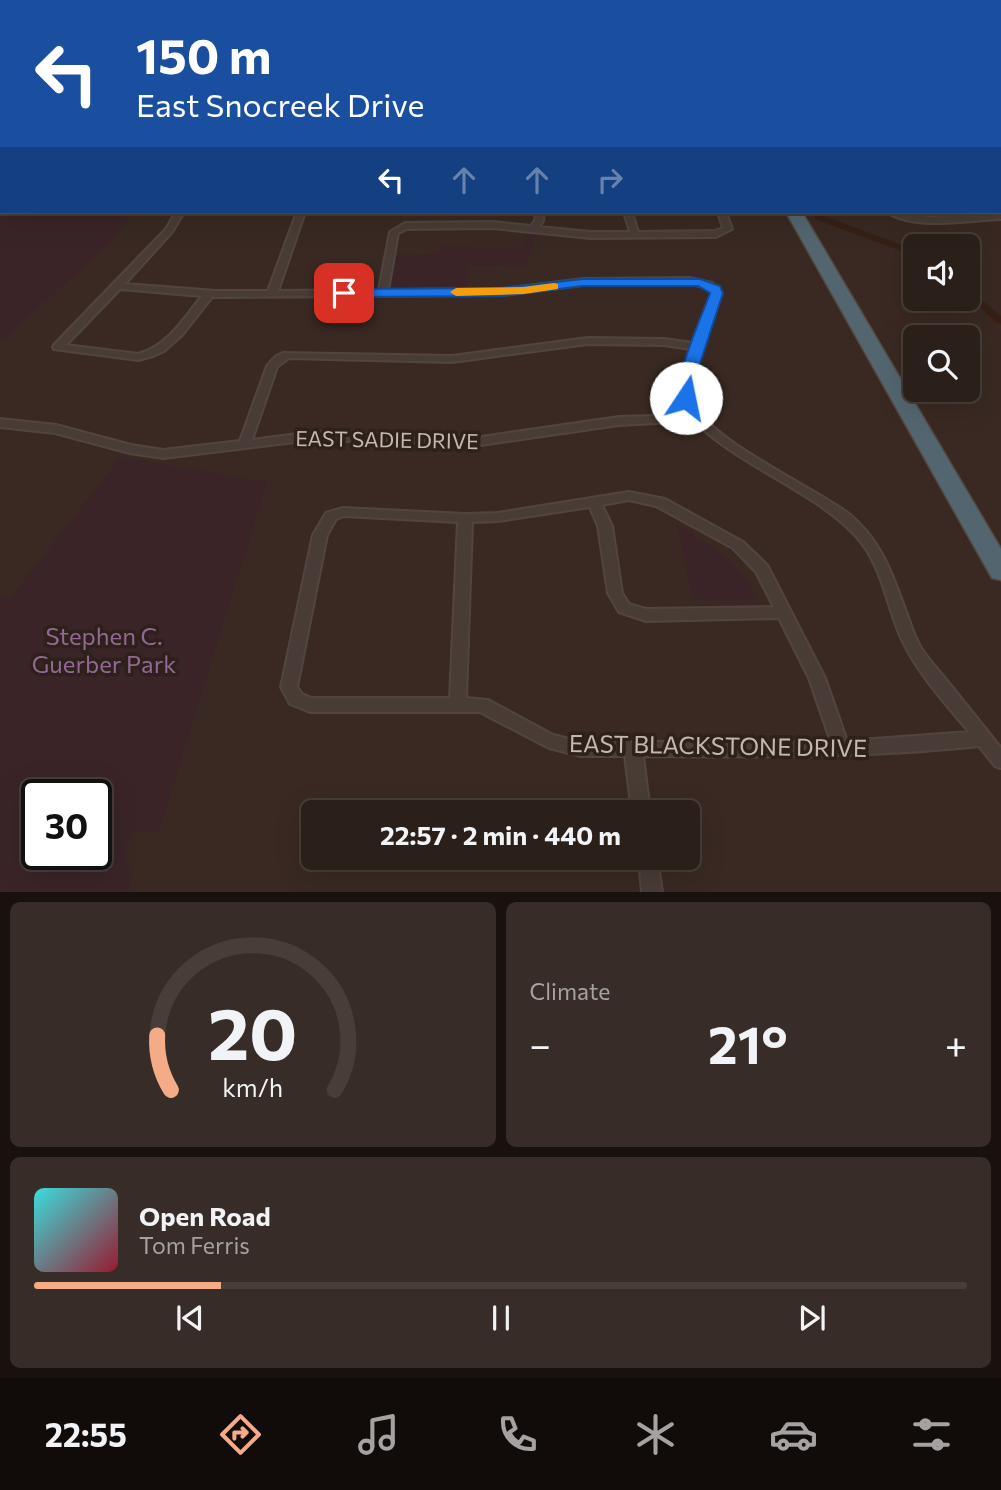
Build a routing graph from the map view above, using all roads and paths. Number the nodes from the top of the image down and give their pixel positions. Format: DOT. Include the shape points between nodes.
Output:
graph roads {
  1 [pos="179,214"];
  2 [pos="300,214"];
  3 [pos="540,214"];
  4 [pos="629,214"];
  5 [pos="723,214"];
  6 [pos="795,214"];
  7 [pos="895,214"];
  8 [pos="1001,216"];
  9 [pos="400,228"];
  10 [pos="533,229"];
  11 [pos="726,232"];
  12 [pos="635,235"];
  13 [pos="118,286"];
  14 [pos="383,293"];
  15 [pos="209,294"];
  16 [pos="272,294"];
  17 [pos="698,347"];
  18 [pos="694,418"];
  19 [pos="0,423"];
  20 [pos="245,443"];
  21 [pos="594,501"];
  22 [pos="660,502"];
  23 [pos="331,516"];
  24 [pos="465,518"];
  25 [pos="1001,570"];
  26 [pos="783,612"];
  27 [pos="296,699"];
  28 [pos="458,703"];
  29 [pos="983,738"];
  30 [pos="841,747"];
  31 [pos="632,748"];
  32 [pos="1001,761"];
  33 [pos="638,800"];
  34 [pos="649,870"];
  35 [pos="652,891"];
  1 -- 13 [label="street"];
  2 -- 16 [label="street"];
  3 -- 10 [label="street"];
  4 -- 12 [label="street"];
  5 -- 11 [label="street"];
  6 -- 25 [label="highway"];
  7 -- 8 [label="street" via="921,220"];
  9 -- 10 [label="street" via="492,225"];
  9 -- 14 [label="street" via="394,232"];
  10 -- 12 [label="street"];
  11 -- 12 [label="street"];
  13 -- 15 [label="street"];
  13 -- 15 [label="street" via="58,347 149,356 162,350"];
  14 -- 16 [label="street"];
  14 -- 17 [label="street" via="524,291 583,282 689,281 709,285 717,293"];
  15 -- 16 [label="street"];
  17 -- 18 [label="street" via="686,398"];
  17 -- 20 [label="street" via="588,341 452,359 294,354 272,366"];
  18 -- 20 [label="street, EAST SADIE DRIVE" via="619,421 481,441 312,436"];
  18 -- 29 [label="street" via="822,501 861,532 877,556 916,653"];
  19 -- 20 [label="street, EAST SADIE DRIVE" via="56,429 163,454"];
  21 -- 22 [label="street" via="629,496"];
  21 -- 24 [label="street"];
  21 -- 26 [label="street" via="606,526 615,593 624,608 646,615"];
  22 -- 26 [label="street" via="738,545 762,569"];
  23 -- 24 [label="street" via="360,511"];
  23 -- 27 [label="street" via="320,535 289,687"];
  24 -- 28 [label="street"];
  26 -- 30 [label="street" via="817,678"];
  27 -- 28 [label="street, EAST BLACKSTONE DRIVE" via="310,705"];
  28 -- 31 [label="street, EAST BLACKSTONE DRIVE" via="482,705 564,746"];
  29 -- 30 [label="street, EAST BLACKSTONE DRIVE" via="929,746"];
  29 -- 32 [label="street"];
  30 -- 31 [label="street, EAST BLACKSTONE DRIVE"];
  31 -- 33 [label="street"];
  34 -- 35 [label="street"];
}
